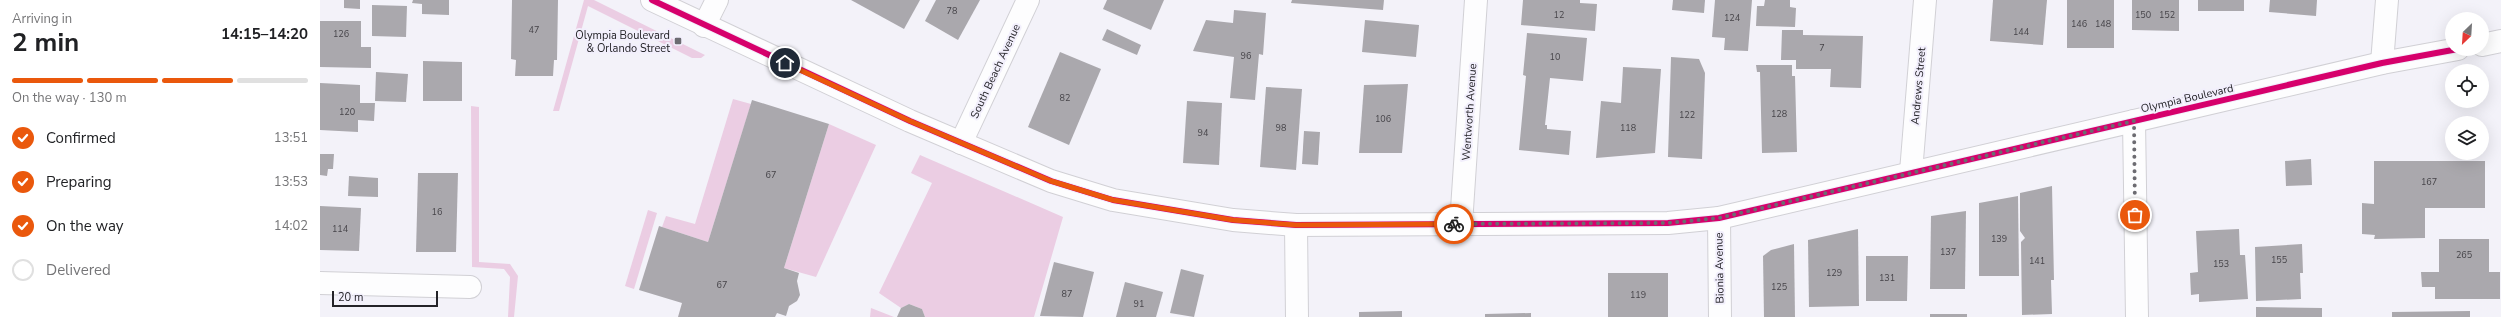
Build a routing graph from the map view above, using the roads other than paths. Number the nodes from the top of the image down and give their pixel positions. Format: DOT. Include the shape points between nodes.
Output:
graph roads {
  1 [pos="652,0"];
  2 [pos="717,0"];
  3 [pos="1028,0"];
  4 [pos="1476,0"];
  5 [pos="1925,0"];
  6 [pos="2387,0"];
  7 [pos="704,26"];
  8 [pos="2501,41"];
  9 [pos="2489,44"];
  10 [pos="2445,51"];
  11 [pos="2382,63"];
  12 [pos="2134,121"];
  13 [pos="961,143"];
  14 [pos="1911,172"];
  15 [pos="1719,218"];
  16 [pos="1461,224"];
  17 [pos="1296,225"];
  18 [pos="320,283"];
  19 [pos="470,287"];
  20 [pos="1297,317"];
  21 [pos="1720,317"];
  22 [pos="2137,317"];
  1 -- 7 [label="street, Olympia Boulevard"];
  2 -- 7 [label="street"];
  3 -- 13 [label="street, South Beach Avenue"];
  4 -- 16 [label="street, Wentworth Avenue"];
  5 -- 14 [label="street, Andrews Street"];
  6 -- 11 [label="street"];
  7 -- 13 [label="street, Olympia Boulevard"];
  8 -- 9 [label="street"];
  10 -- 11 [label="street, Olympia Boulevard"];
  11 -- 12 [label="street, Olympia Boulevard"];
  12 -- 14 [label="street, Olympia Boulevard"];
  12 -- 22 [label="street"];
  13 -- 17 [label="street, Olympia Boulevard" via="1051,181 1113,200 1233,220"];
  14 -- 15 [label="street, Olympia Boulevard"];
  15 -- 16 [label="street, Olympia Boulevard" via="1668,223"];
  15 -- 21 [label="street, Bionia Avenue"];
  16 -- 17 [label="street, Olympia Boulevard"];
  17 -- 20 [label="street"];
  18 -- 19 [label="street"];
}
